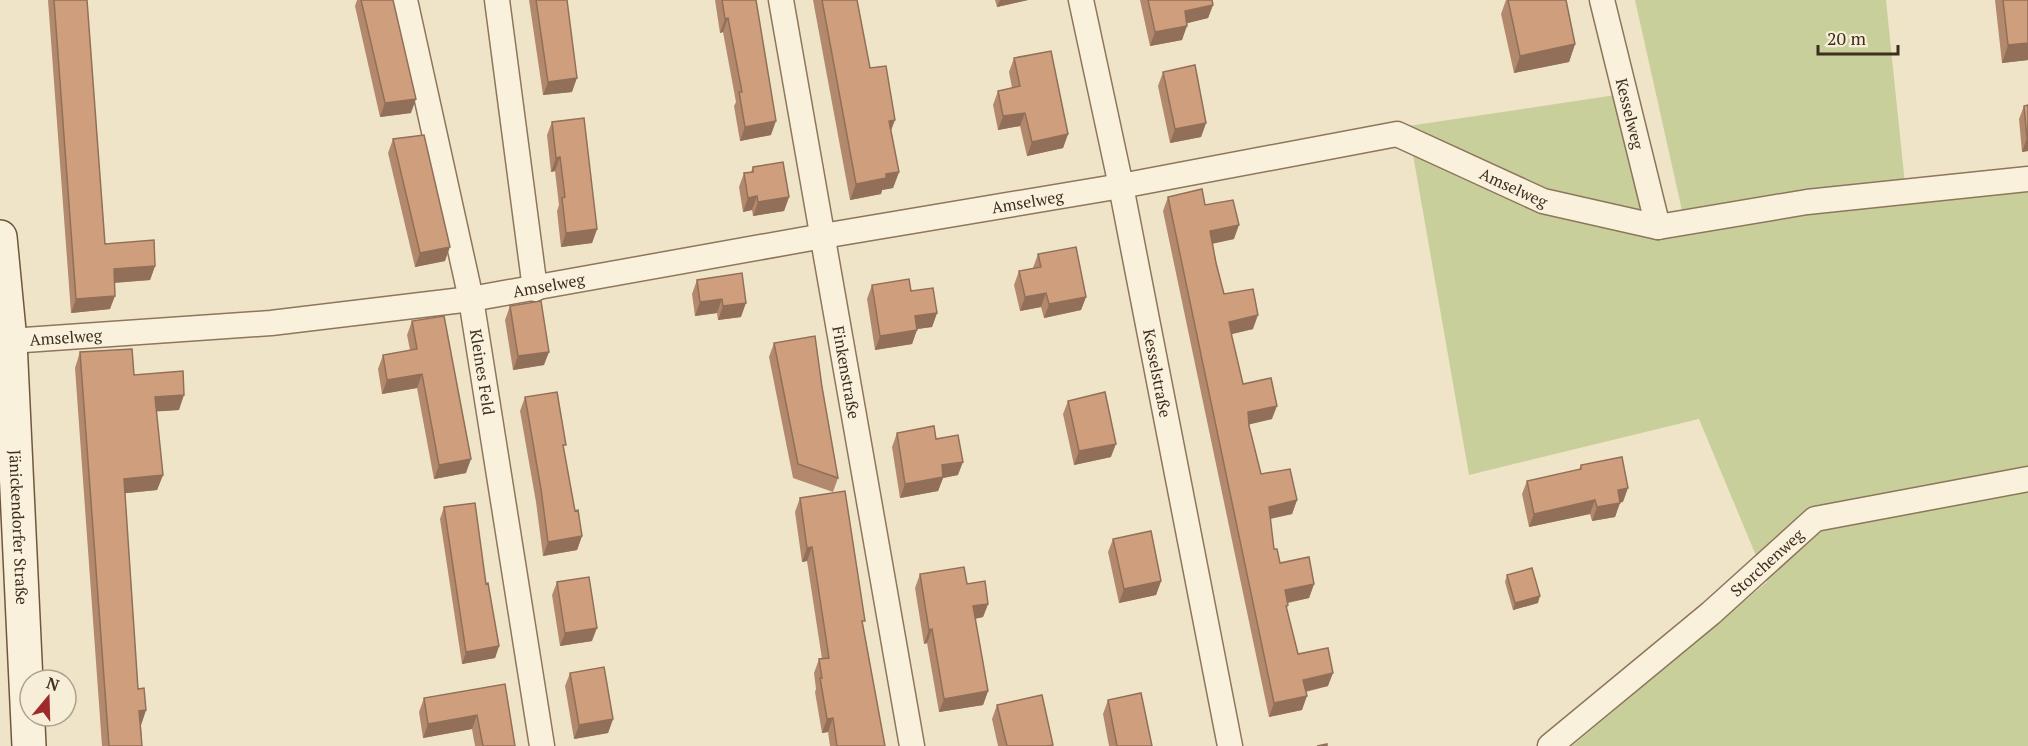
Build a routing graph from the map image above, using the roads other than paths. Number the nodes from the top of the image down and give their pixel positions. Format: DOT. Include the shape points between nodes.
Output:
graph roads {
  1 [pos="405,0"];
  2 [pos="497,0"];
  3 [pos="781,0"];
  4 [pos="1081,0"];
  5 [pos="1602,0"];
  6 [pos="2028,179"];
  7 [pos="1121,186"];
  8 [pos="1658,227"];
  9 [pos="823,236"];
  10 [pos="0,237"];
  11 [pos="535,289"];
  12 [pos="471,299"];
  13 [pos="10,341"];
  14 [pos="2028,479"];
  15 [pos="29,746"];
  16 [pos="542,746"];
  17 [pos="912,746"];
  18 [pos="1230,746"];
  19 [pos="1550,746"];
  1 -- 12 [label="street, Kleines Feld"];
  2 -- 11 [label="street"];
  3 -- 9 [label="street, Finkenstraße"];
  4 -- 7 [label="street, Kesselstraße"];
  5 -- 8 [label="street, Kesselweg"];
  6 -- 8 [label="street, Amselweg" via="1807,202"];
  7 -- 8 [label="street, Amselweg" via="1397,134 1543,201"];
  7 -- 9 [label="street, Amselweg"];
  7 -- 18 [label="street, Kesselstraße"];
  9 -- 11 [label="street, Amselweg"];
  9 -- 17 [label="street, Finkenstraße"];
  10 -- 13 [label="main road, Jänickendorfer Straße"];
  11 -- 12 [label="street, Amselweg"];
  12 -- 13 [label="street, Amselweg" via="271,323"];
  12 -- 16 [label="street, Kleines Feld"];
  13 -- 15 [label="main road, Jänickendorfer Straße"];
  14 -- 19 [label="street, Storchenweg" via="1815,519 1711,613"];
}
